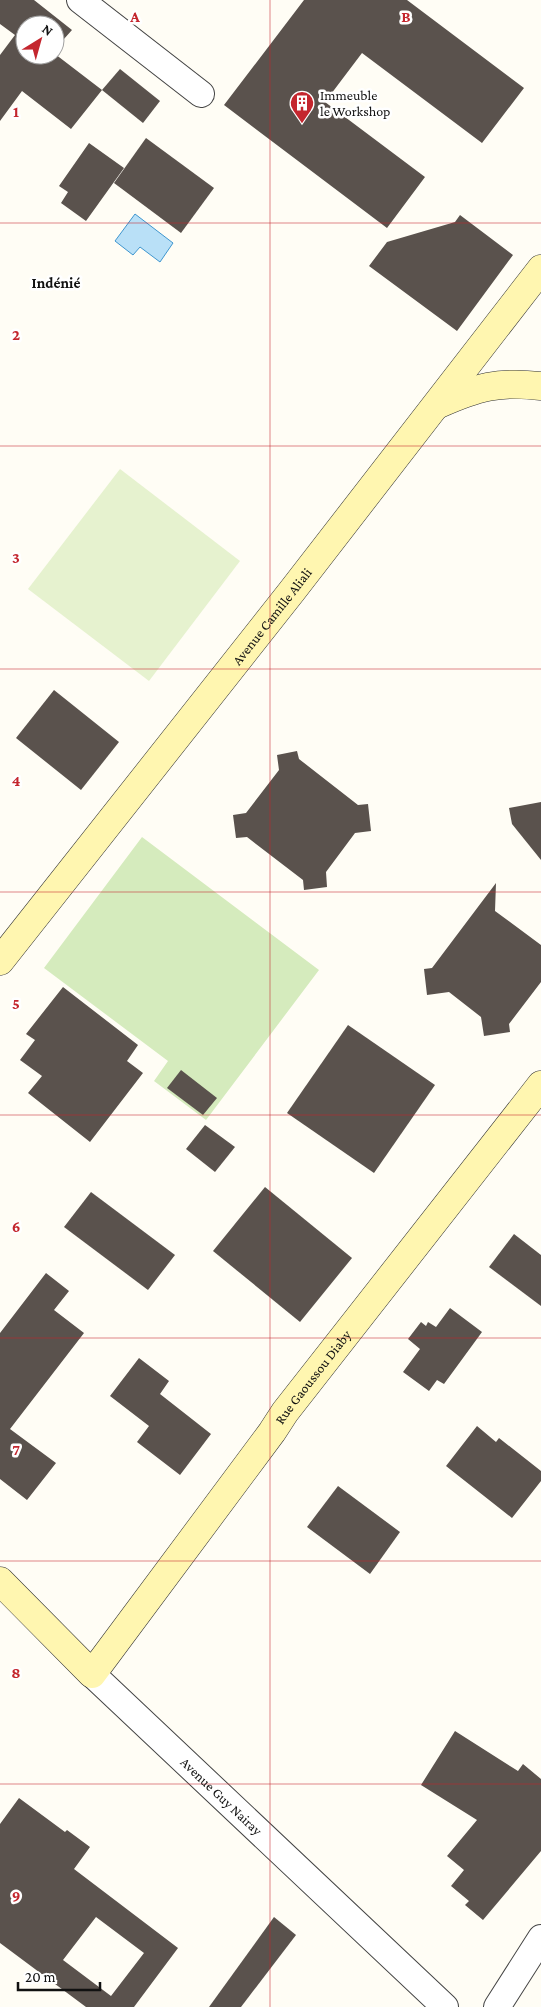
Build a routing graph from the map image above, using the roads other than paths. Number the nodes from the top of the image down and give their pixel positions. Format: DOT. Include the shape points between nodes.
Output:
graph roads {
  1 [pos="80,0"];
  2 [pos="201,94"];
  3 [pos="541,269"];
  4 [pos="541,386"];
  5 [pos="438,404"];
  6 [pos="0,961"];
  7 [pos="541,1085"];
  8 [pos="0,1581"];
  9 [pos="92,1674"];
  10 [pos="541,1938"];
  11 [pos="445,2007"];
  12 [pos="497,2007"];
  1 -- 2 [label="street"];
  3 -- 5 [label="main road, Avenue Camille Aliali"];
  4 -- 5 [label="main road" via="491,385"];
  5 -- 6 [label="main road, Avenue Camille Aliali"];
  7 -- 9 [label="main road, Rue Gaoussou Diaby" via="285,1412"];
  8 -- 9 [label="main road, Avenue Guy Nairay"];
  9 -- 11 [label="street, Avenue Guy Nairay"];
  10 -- 12 [label="street"];
}
